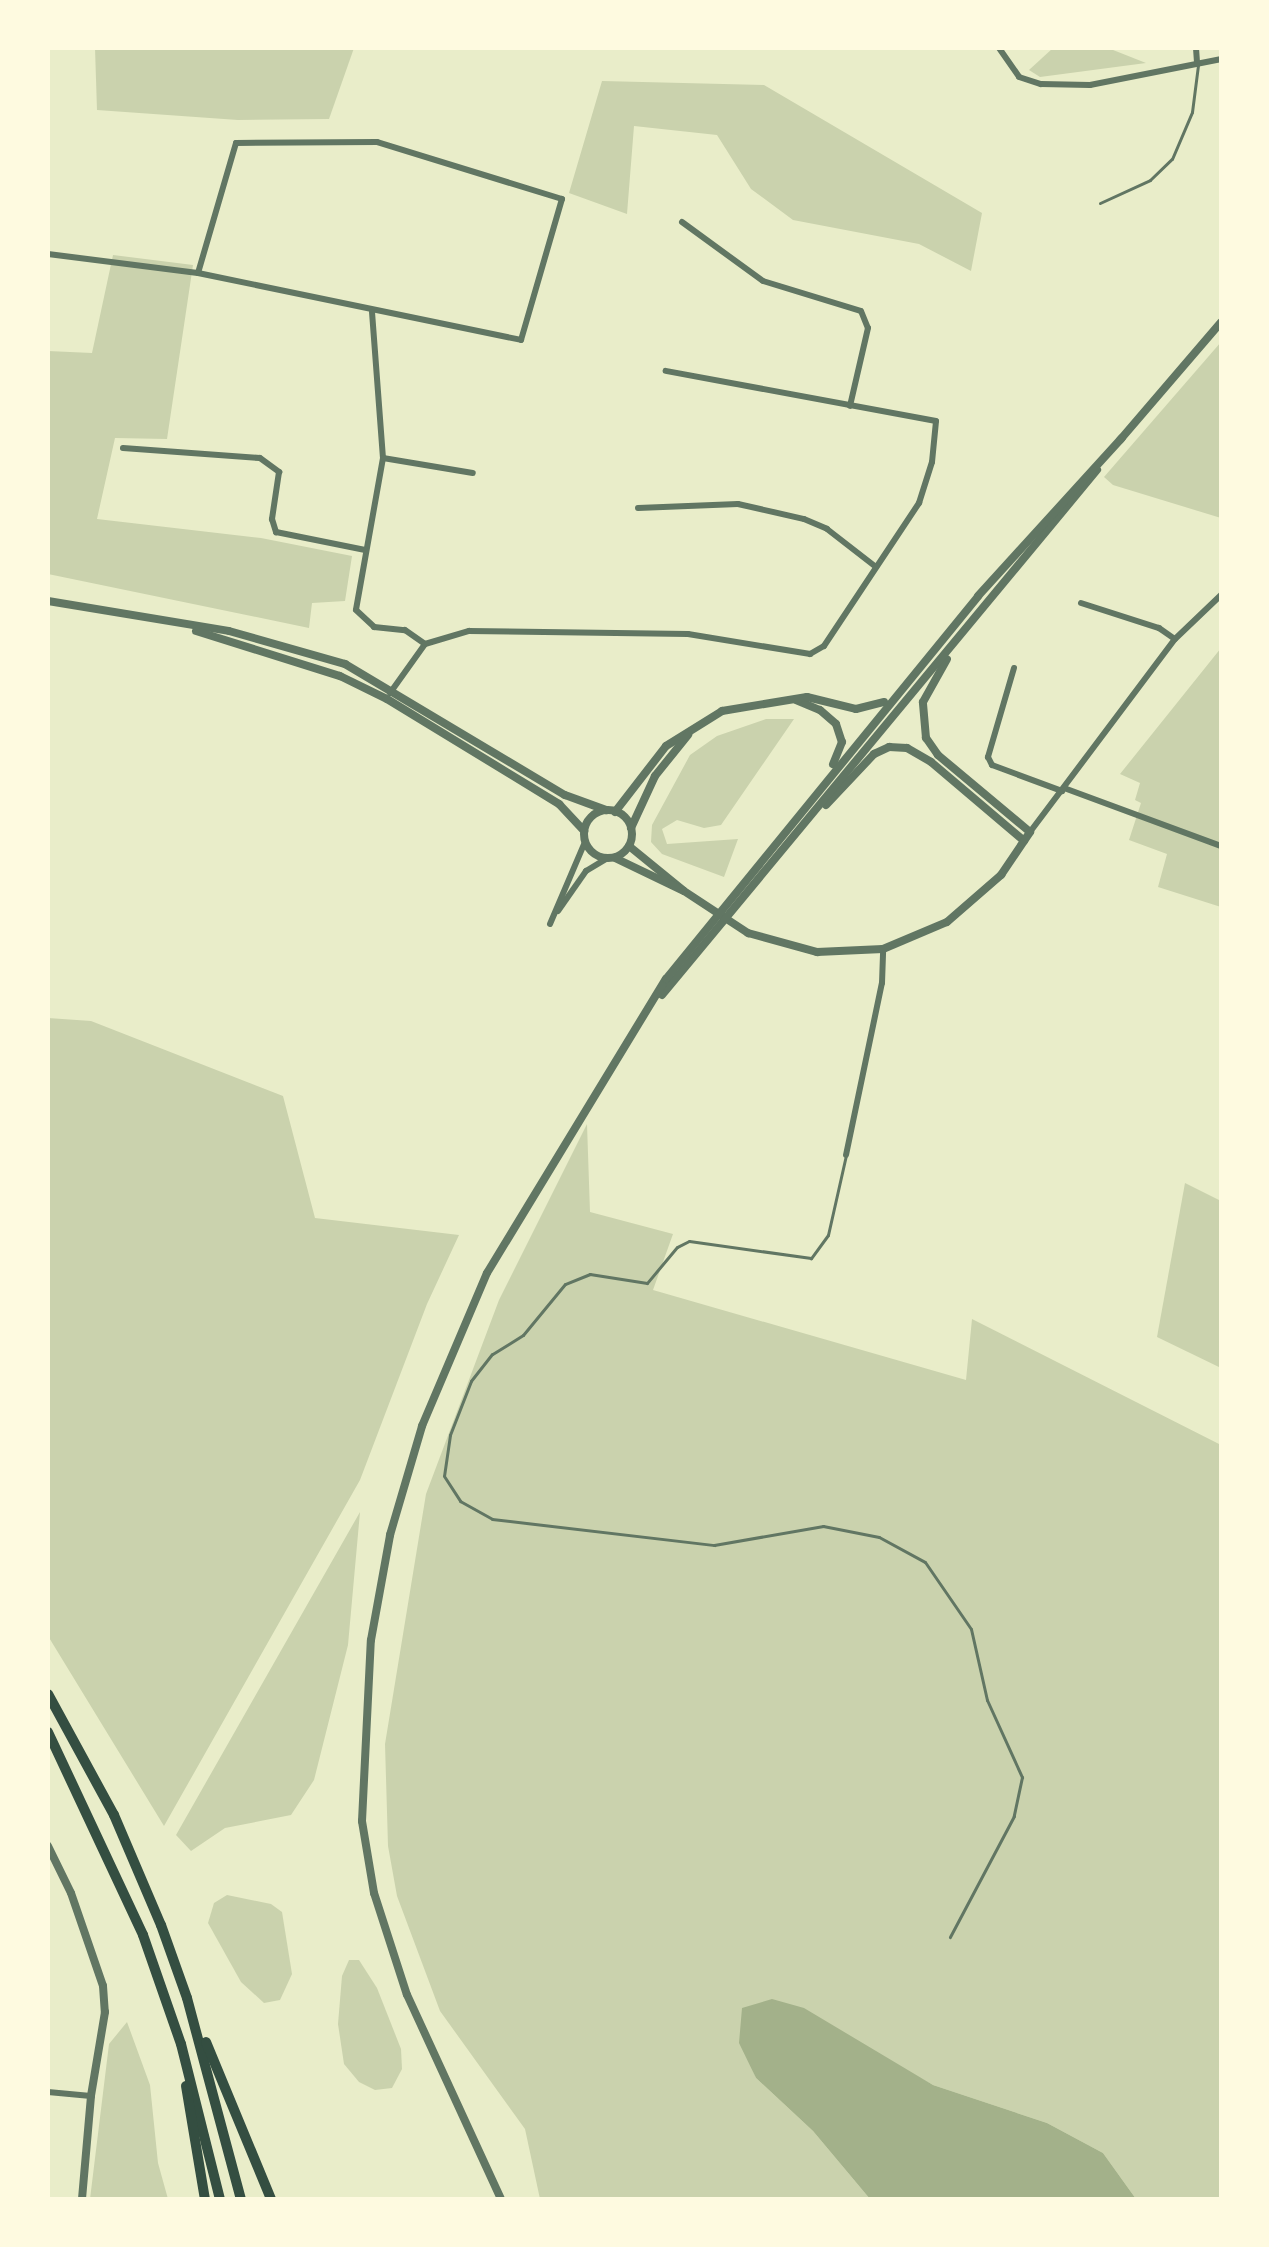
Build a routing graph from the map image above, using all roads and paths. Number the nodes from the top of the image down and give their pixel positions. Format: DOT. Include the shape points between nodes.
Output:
graph roads {
  1 [pos="999,48"];
  2 [pos="1196,48"];
  3 [pos="1221,59"];
  4 [pos="1197,63"];
  5 [pos="1100,203"];
  6 [pos="682,222"];
  7 [pos="48,254"];
  8 [pos="198,273"];
  9 [pos="372,312"];
  10 [pos="1221,322"];
  11 [pos="666,371"];
  12 [pos="850,406"];
  13 [pos="1122,438"];
  14 [pos="123,448"];
  15 [pos="383,458"];
  16 [pos="473,473"];
  17 [pos="638,508"];
  18 [pos="365,550"];
  19 [pos="876,567"];
  20 [pos="1221,595"];
  21 [pos="48,601"];
  22 [pos="1081,603"];
  23 [pos="980,612"];
  24 [pos="188,628"];
  25 [pos="1175,639"];
  26 [pos="425,644"];
  27 [pos="1014,668"];
  28 [pos="914,674"];
  29 [pos="392,689"];
  30 [pos="387,699"];
  31 [pos="791,699"];
  32 [pos="697,725"];
  33 [pos="1063,790"];
  34 [pos="611,811"];
  35 [pos="794,817"];
  36 [pos="801,827"];
  37 [pos="631,829"];
  38 [pos="584,831"];
  39 [pos="1030,832"];
  40 [pos="1024,841"];
  41 [pos="585,842"];
  42 [pos="629,846"];
  43 [pos="1221,846"];
  44 [pos="610,858"];
  45 [pos="741,889"];
  46 [pos="684,891"];
  47 [pos="883,949"];
  48 [pos="846,1155"];
  49 [pos="48,1694"];
  50 [pos="48,1732"];
  51 [pos="48,1846"];
  52 [pos="950,1937"];
  53 [pos="187,1998"];
  54 [pos="181,2044"];
  55 [pos="48,2092"];
  56 [pos="91,2096"];
  57 [pos="82,2199"];
  58 [pos="205,2199"];
  59 [pos="220,2199"];
  60 [pos="241,2199"];
  61 [pos="271,2199"];
  62 [pos="501,2199"];
  1 -- 4 [label="street" via="1019,77 1041,84 1090,85"];
  2 -- 4 [label="street"];
  3 -- 4 [label="street"];
  4 -- 5 [label="lane" via="1192,112 1172,159 1150,180"];
  6 -- 12 [label="street" via="763,281 849,303 861,311 868,328"];
  7 -- 8 [label="street"];
  8 -- 9 [label="street" via="327,297"];
  8 -- 9 [label="street" via="236,143 377,142 562,199 521,340"];
  9 -- 15 [label="street"];
  10 -- 13 [label="street"];
  11 -- 12 [label="street"];
  12 -- 19 [label="street" via="936,421 932,462 919,503"];
  13 -- 23 [label="street"];
  13 -- 28 [label="street" via="1052,509"];
  14 -- 18 [label="street" via="260,458 279,472 272,519 276,532"];
  15 -- 16 [label="street"];
  15 -- 18 [label="street"];
  17 -- 19 [label="street" via="738,504 804,519 827,529"];
  18 -- 26 [label="street" via="356,610 374,627 405,630"];
  19 -- 26 [label="street" via="824,646 810,654 688,634 469,631"];
  20 -- 25 [label="street"];
  21 -- 24 [label="street"];
  22 -- 25 [label="street" via="1159,628"];
  23 -- 36 [label="street"];
  23 -- 39 [label="street" via="926,693 921,721 938,755"];
  24 -- 29 [label="street" via="229,631 345,664"];
  24 -- 30 [label="street" via="340,676"];
  25 -- 33 [label="street"];
  26 -- 29 [label="street"];
  27 -- 33 [label="street" via="988,757 992,765"];
  28 -- 31 [label="street" via="872,709"];
  28 -- 35 [label="street"];
  29 -- 30 [label="street"];
  29 -- 34 [label="street" via="528,774"];
  30 -- 38 [label="street" via="559,804"];
  31 -- 32 [label="street" via="737,706"];
  31 -- 35 [label="street" via="830,717 842,742 835,762"];
  32 -- 34 [label="street" via="666,746"];
  32 -- 37 [label="street" via="655,776"];
  33 -- 39 [label="street"];
  33 -- 43 [label="street"];
  34 -- 37 [label="street"];
  34 -- 38 [label="street" via="588,821"];
  35 -- 45 [label="street"];
  36 -- 40 [label="street" via="874,754 898,747 931,762"];
  36 -- 45 [label="street"];
  37 -- 42 [label="street"];
  38 -- 41 [label="street"];
  39 -- 40 [label="street"];
  40 -- 47 [label="street" via="1001,875 969,906 914,939"];
  41 -- 44 [label="street"];
  41 -- 44 [label="street" via="550,924 586,871"];
  42 -- 44 [label="street"];
  42 -- 46 [label="street"];
  44 -- 46 [label="street"];
  45 -- 62 [label="street" via="636,1026 540,1179 452,1349 394,1521 371,1640 362,1821 374,1893 407,1995"];
  46 -- 47 [label="street" via="748,933 777,944 855,954"];
  47 -- 48 [label="street" via="882,983"];
  48 -- 52 [label="lane" via="828,1235 811,1258 689,1241 677,1247 647,1283 590,1274 565,1284 523,1335 492,1354 471,1381 450,1435 444,1476 460,1501 492,1519 714,1545 823,1526 879,1537 925,1562 971,1629 987,1700 1022,1777 1014,1816"];
  49 -- 53 [label="highway" via="114,1815"];
  50 -- 54 [label="highway" via="122,1881"];
  51 -- 56 [label="street" via="71,1893 103,1986 102,2038"];
  53 -- 60 [label="highway"];
  53 -- 61 [label="highway"];
  54 -- 58 [label="highway"];
  54 -- 59 [label="highway"];
  55 -- 56 [label="street"];
  56 -- 57 [label="street"];
}
